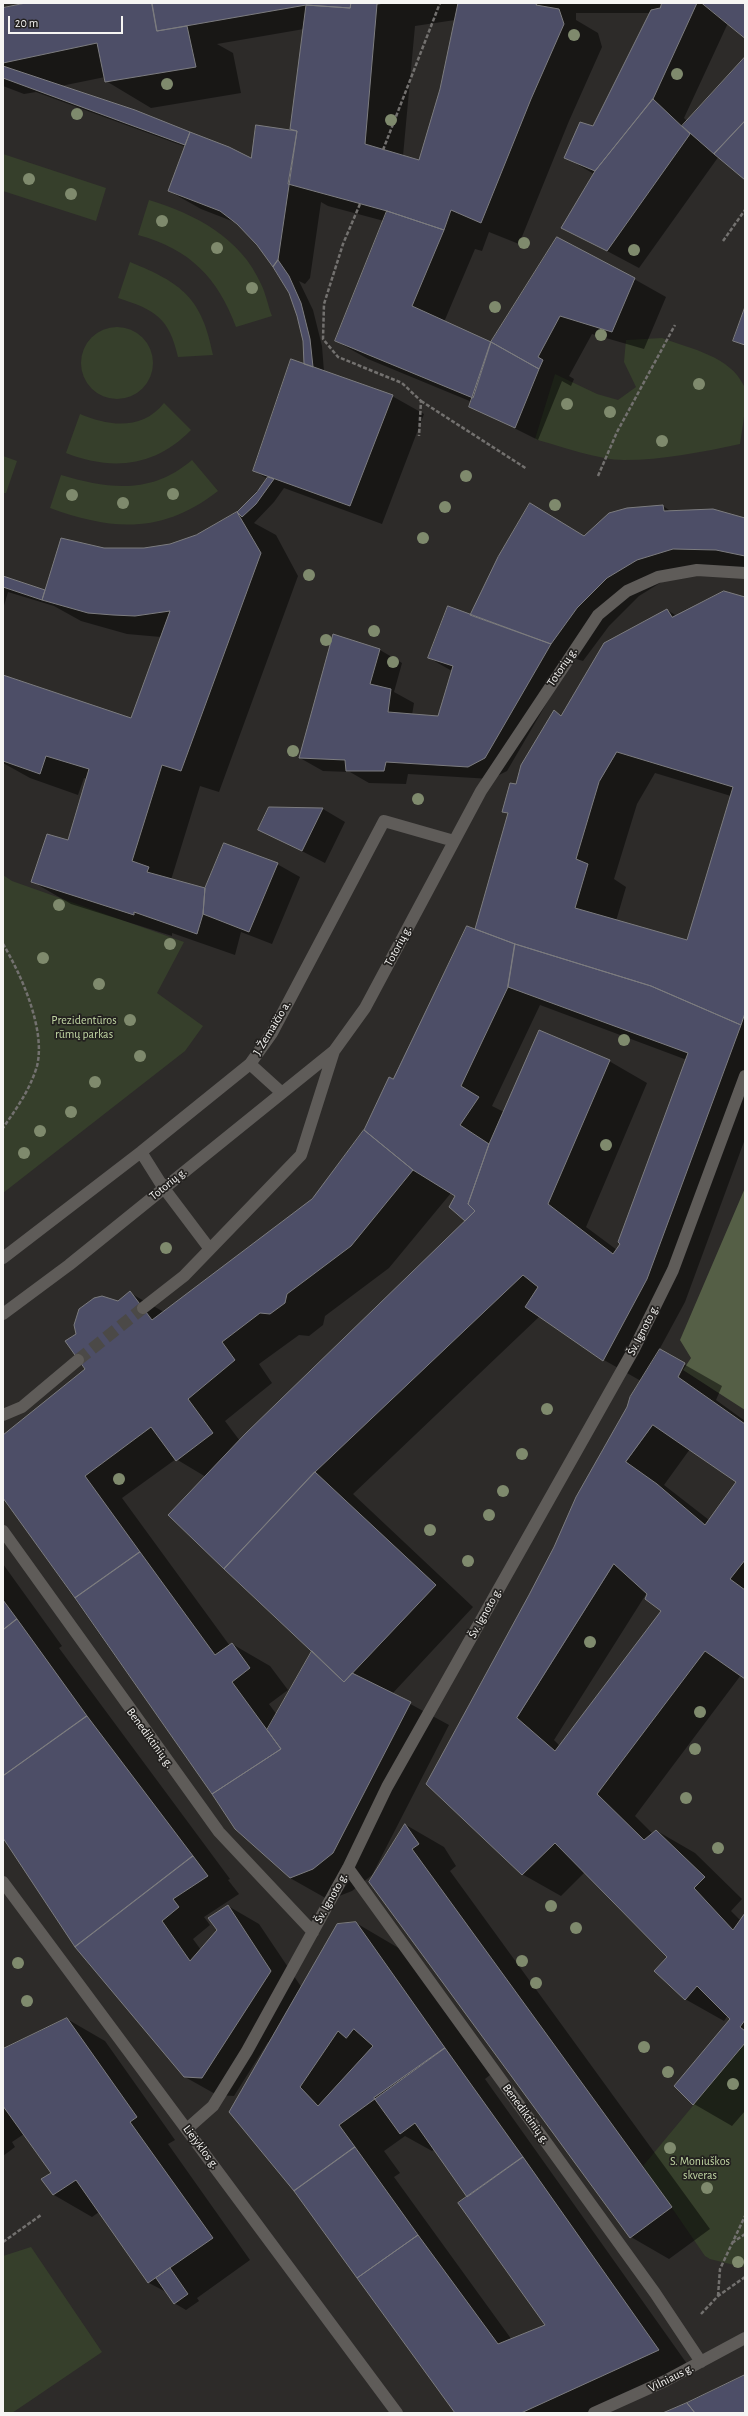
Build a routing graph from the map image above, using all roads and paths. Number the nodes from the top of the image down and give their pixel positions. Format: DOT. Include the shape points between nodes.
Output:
graph roads {
  1 [pos="440,3"];
  2 [pos="383,150"];
  3 [pos="360,204"];
  4 [pos="745,210"];
  5 [pos="724,241"];
  6 [pos="675,325"];
  7 [pos="421,401"];
  8 [pos="419,436"];
  9 [pos="527,469"];
  10 [pos="598,476"];
  11 [pos="745,573"];
  12 [pos="454,841"];
  13 [pos="3,944"];
  14 [pos="334,1051"];
  15 [pos="250,1064"];
  16 [pos="745,1076"];
  17 [pos="282,1093"];
  18 [pos="3,1128"];
  19 [pos="141,1152"];
  20 [pos="163,1187"];
  21 [pos="209,1248"];
  22 [pos="3,1258"];
  23 [pos="143,1308"];
  24 [pos="3,1314"];
  25 [pos="78,1360"];
  26 [pos="3,1415"];
  27 [pos="3,1531"];
  28 [pos="348,1868"];
  29 [pos="3,1882"];
  30 [pos="313,1932"];
  31 [pos="187,2129"];
  32 [pos="41,2215"];
  33 [pos="745,2216"];
  34 [pos="745,2234"];
  35 [pos="3,2242"];
  36 [pos="732,2243"];
  37 [pos="745,2277"];
  38 [pos="718,2296"];
  39 [pos="683,2333"];
  40 [pos="745,2338"];
  41 [pos="701,2362"];
  42 [pos="397,2413"];
  43 [pos="594,2413"];
  1 -- 2 [label="path"];
  3 -- 7 [label="path" via="343,244 324,304 323,339 338,357 402,383"];
  4 -- 5 [label="path"];
  6 -- 10 [label="path" via="616,432"];
  7 -- 8 [label="path"];
  7 -- 9 [label="path"];
  11 -- 12 [label="street, Totorių g." via="697,570 658,577 627,591 598,615 481,791"];
  12 -- 14 [label="street, Totorių g." via="365,1008"];
  12 -- 15 [label="street, J. Žemaičio a." via="384,821 272,1034"];
  13 -- 18 [label="path" via="20,974 38,1043 37,1065 25,1097"];
  14 -- 17 [label="street, Totorių g."];
  14 -- 21 [label="street" via="301,1155"];
  15 -- 17 [label="street"];
  15 -- 19 [label="street, J. Žemaičio a."];
  16 -- 28 [label="street, Šv. Ignoto g." via="673,1270 634,1349 387,1787"];
  17 -- 20 [label="street, Totorių g."];
  19 -- 20 [label="street"];
  19 -- 22 [label="street, J. Žemaičio a."];
  20 -- 21 [label="street"];
  20 -- 24 [label="street, Totorių g." via="69,1265"];
  21 -- 23 [label="street" via="184,1276"];
  25 -- 26 [label="street" via="22,1407"];
  27 -- 30 [label="street, Benediktinių g." via="219,1832"];
  28 -- 30 [label="street, Šv. Ignoto g."];
  28 -- 39 [label="street, Benediktinių g."];
  29 -- 31 [label="street, Liejyklos g."];
  30 -- 31 [label="street, Šv. Ignoto g." via="247,2051 213,2106"];
  31 -- 42 [label="street, Liejyklos g."];
  32 -- 35 [label="path"];
  33 -- 36 [label="path"];
  34 -- 36 [label="path"];
  36 -- 38 [label="path" via="720,2269"];
  37 -- 38 [label="path"];
  38 -- 39 [label="path"];
  39 -- 41 [label="street, Benediktinių g."];
  40 -- 41 [label="street, Vilniaus g."];
  41 -- 43 [label="street, Vilniaus g." via="666,2381"];
}
